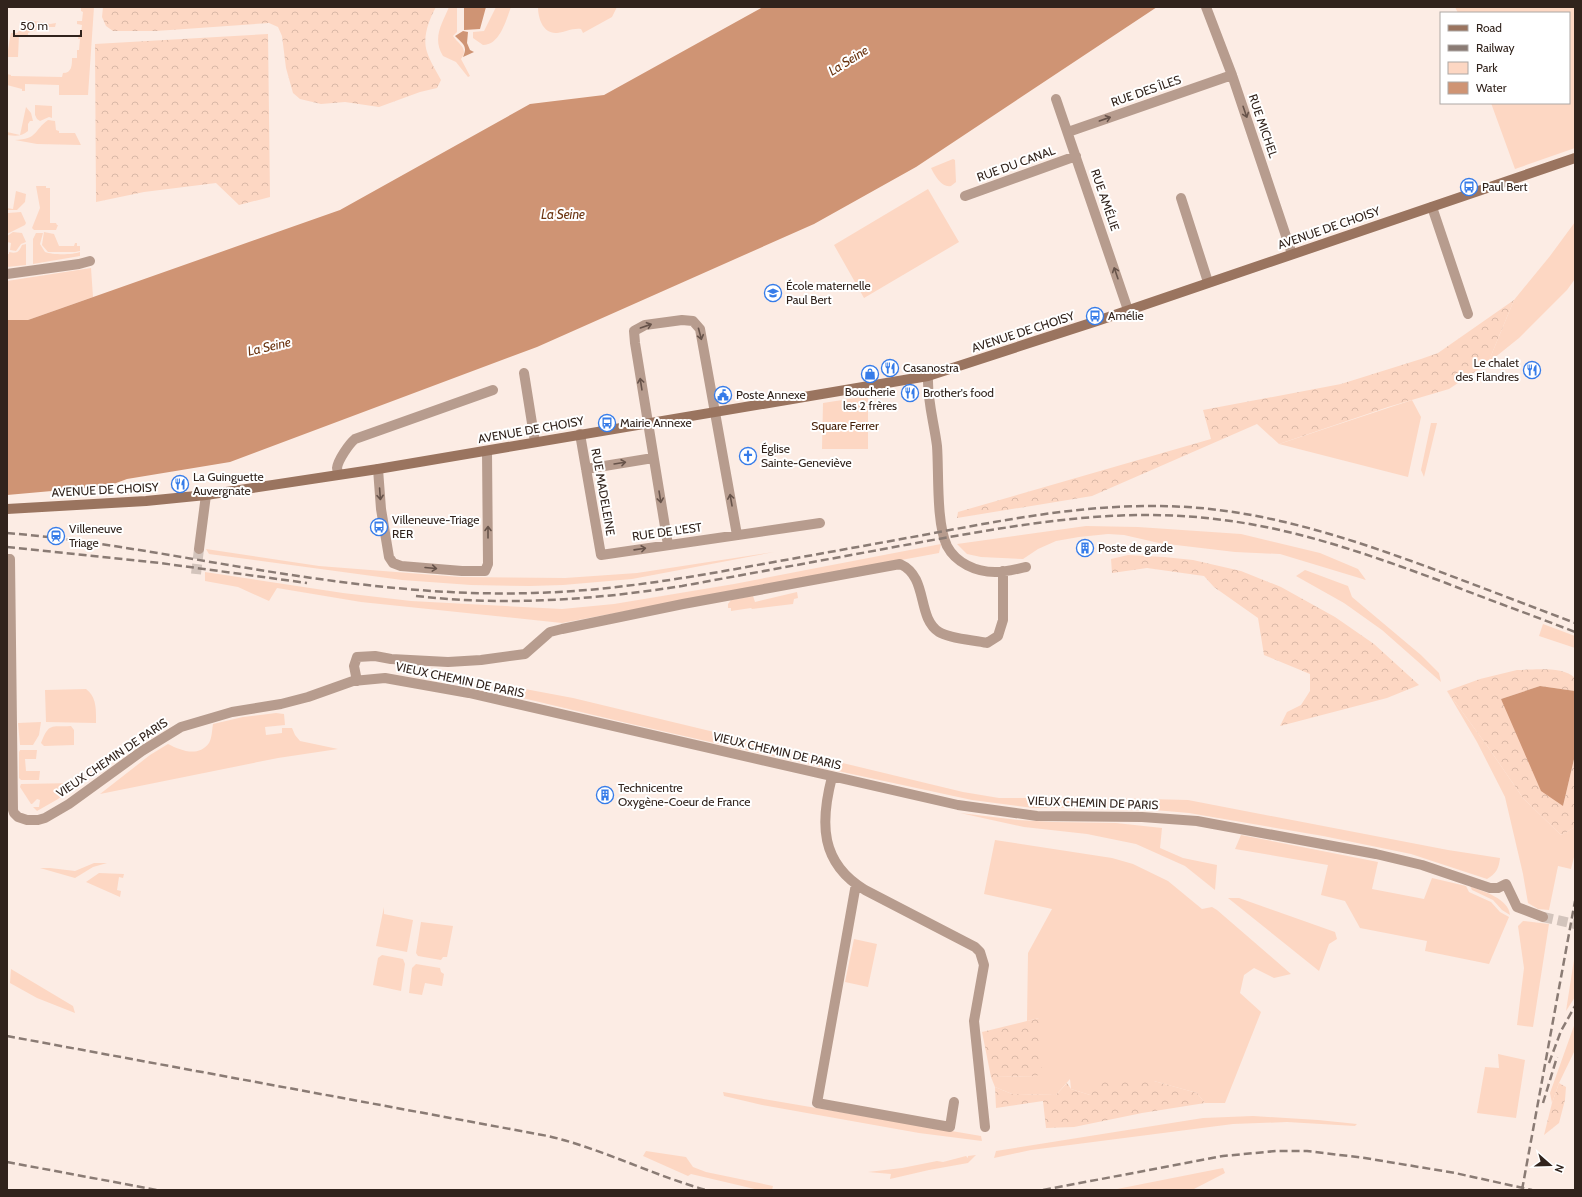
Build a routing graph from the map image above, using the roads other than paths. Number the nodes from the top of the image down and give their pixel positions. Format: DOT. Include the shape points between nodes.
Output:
graph roads {
  1 [pos="1206,7"];
  2 [pos="1232,75"];
  3 [pos="1056,99"];
  4 [pos="1068,132"];
  5 [pos="1076,156"];
  6 [pos="1575,158"];
  7 [pos="965,196"];
  8 [pos="1181,198"];
  9 [pos="1432,207"];
  10 [pos="1292,254"];
  11 [pos="90,261"];
  12 [pos="7,274"];
  13 [pos="1208,282"];
  14 [pos="1128,310"];
  15 [pos="1468,314"];
  16 [pos="524,374"];
  17 [pos="928,376"];
  18 [pos="493,390"];
  19 [pos="716,411"];
  20 [pos="647,422"];
  21 [pos="580,434"];
  22 [pos="535,442"];
  23 [pos="487,451"];
  24 [pos="653,458"];
  25 [pos="378,469"];
  26 [pos="586,469"];
  27 [pos="339,474"];
  28 [pos="206,495"];
  29 [pos="7,509"];
  30 [pos="820,523"];
  31 [pos="737,535"];
  32 [pos="668,545"];
  33 [pos="199,549"];
  34 [pos="601,555"];
  35 [pos="7,559"];
  36 [pos="1026,567"];
  37 [pos="1003,571"];
  38 [pos="357,681"];
  39 [pos="832,776"];
  40 [pos="856,884"];
  41 [pos="1543,917"];
  42 [pos="954,1102"];
  43 [pos="985,1126"];
  1 -- 2 [label="street, RUE MICHEL"];
  4 -- 2 [label="street, RUE DES ÎLES, one-way"];
  2 -- 10 [label="street, RUE MICHEL, one-way"];
  3 -- 4 [label="street, RUE AMÉLIE"];
  4 -- 5 [label="street, RUE AMÉLIE"];
  5 -- 7 [label="street, RUE DU CANAL"];
  14 -- 5 [label="street, RUE AMÉLIE, one-way"];
  6 -- 9 [label="main road, AVENUE DE CHOISY"];
  8 -- 13 [label="street"];
  9 -- 10 [label="main road, AVENUE DE CHOISY"];
  9 -- 15 [label="street"];
  10 -- 13 [label="main road, AVENUE DE CHOISY"];
  11 -- 12 [label="street"];
  13 -- 14 [label="main road, AVENUE DE CHOISY"];
  14 -- 17 [label="main road, AVENUE DE CHOISY"];
  16 -- 22 [label="street"];
  17 -- 19 [label="main road, AVENUE DE CHOISY"];
  17 -- 37 [label="street" via="937,447 941,518 946,544 953,555 965,564 979,570"];
  18 -- 27 [label="street" via="355,439 346,449 337,467"];
  19 -- 20 [label="main road, AVENUE DE CHOISY"];
  20 -- 19 [label="street, one-way" via="634,331 645,325 682,320 693,321 700,329"];
  31 -- 19 [label="street, one-way"];
  20 -- 21 [label="main road, AVENUE DE CHOISY"];
  20 -- 24 [label="street"];
  21 -- 22 [label="main road, AVENUE DE CHOISY"];
  21 -- 26 [label="street, RUE MADELEINE"];
  22 -- 23 [label="main road, AVENUE DE CHOISY"];
  23 -- 25 [label="main road, AVENUE DE CHOISY"];
  25 -- 23 [label="street, one-way" via="381,509 389,557 393,563 401,566 485,571 488,564"];
  26 -- 24 [label="street, one-way"];
  24 -- 32 [label="street, one-way"];
  25 -- 27 [label="main road, AVENUE DE CHOISY"];
  26 -- 34 [label="street, RUE MADELEINE"];
  27 -- 28 [label="main road, AVENUE DE CHOISY"];
  28 -- 29 [label="main road, AVENUE DE CHOISY"];
  28 -- 33 [label="street"];
  30 -- 31 [label="street, RUE DE L'EST"];
  31 -- 32 [label="street, RUE DE L'EST"];
  34 -- 32 [label="street, RUE DE L'EST, one-way"];
  35 -- 38 [label="street, VIEUX CHEMIN DE PARIS" via="10,559 13,810 18,818 45,818 181,727 232,712 290,702"];
  36 -- 37 [label="street"];
  37 -- 38 [label="street" via="1003,620 998,636 987,643 945,635 937,631 929,620 913,573 900,564 562,629 550,632 525,654 448,662 357,657 354,666"];
  38 -- 39 [label="street, VIEUX CHEMIN DE PARIS" via="385,678 431,686"];
  39 -- 40 [label="street" via="826,806 826,837 837,863"];
  39 -- 41 [label="street, VIEUX CHEMIN DE PARIS" via="996,811 1037,816 1142,817 1197,822 1363,852 1409,862 1490,888 1506,884 1517,907"];
  40 -- 42 [label="street" via="817,1103 950,1127"];
  40 -- 43 [label="street" via="970,944 980,952 984,965 974,1030"];
}
